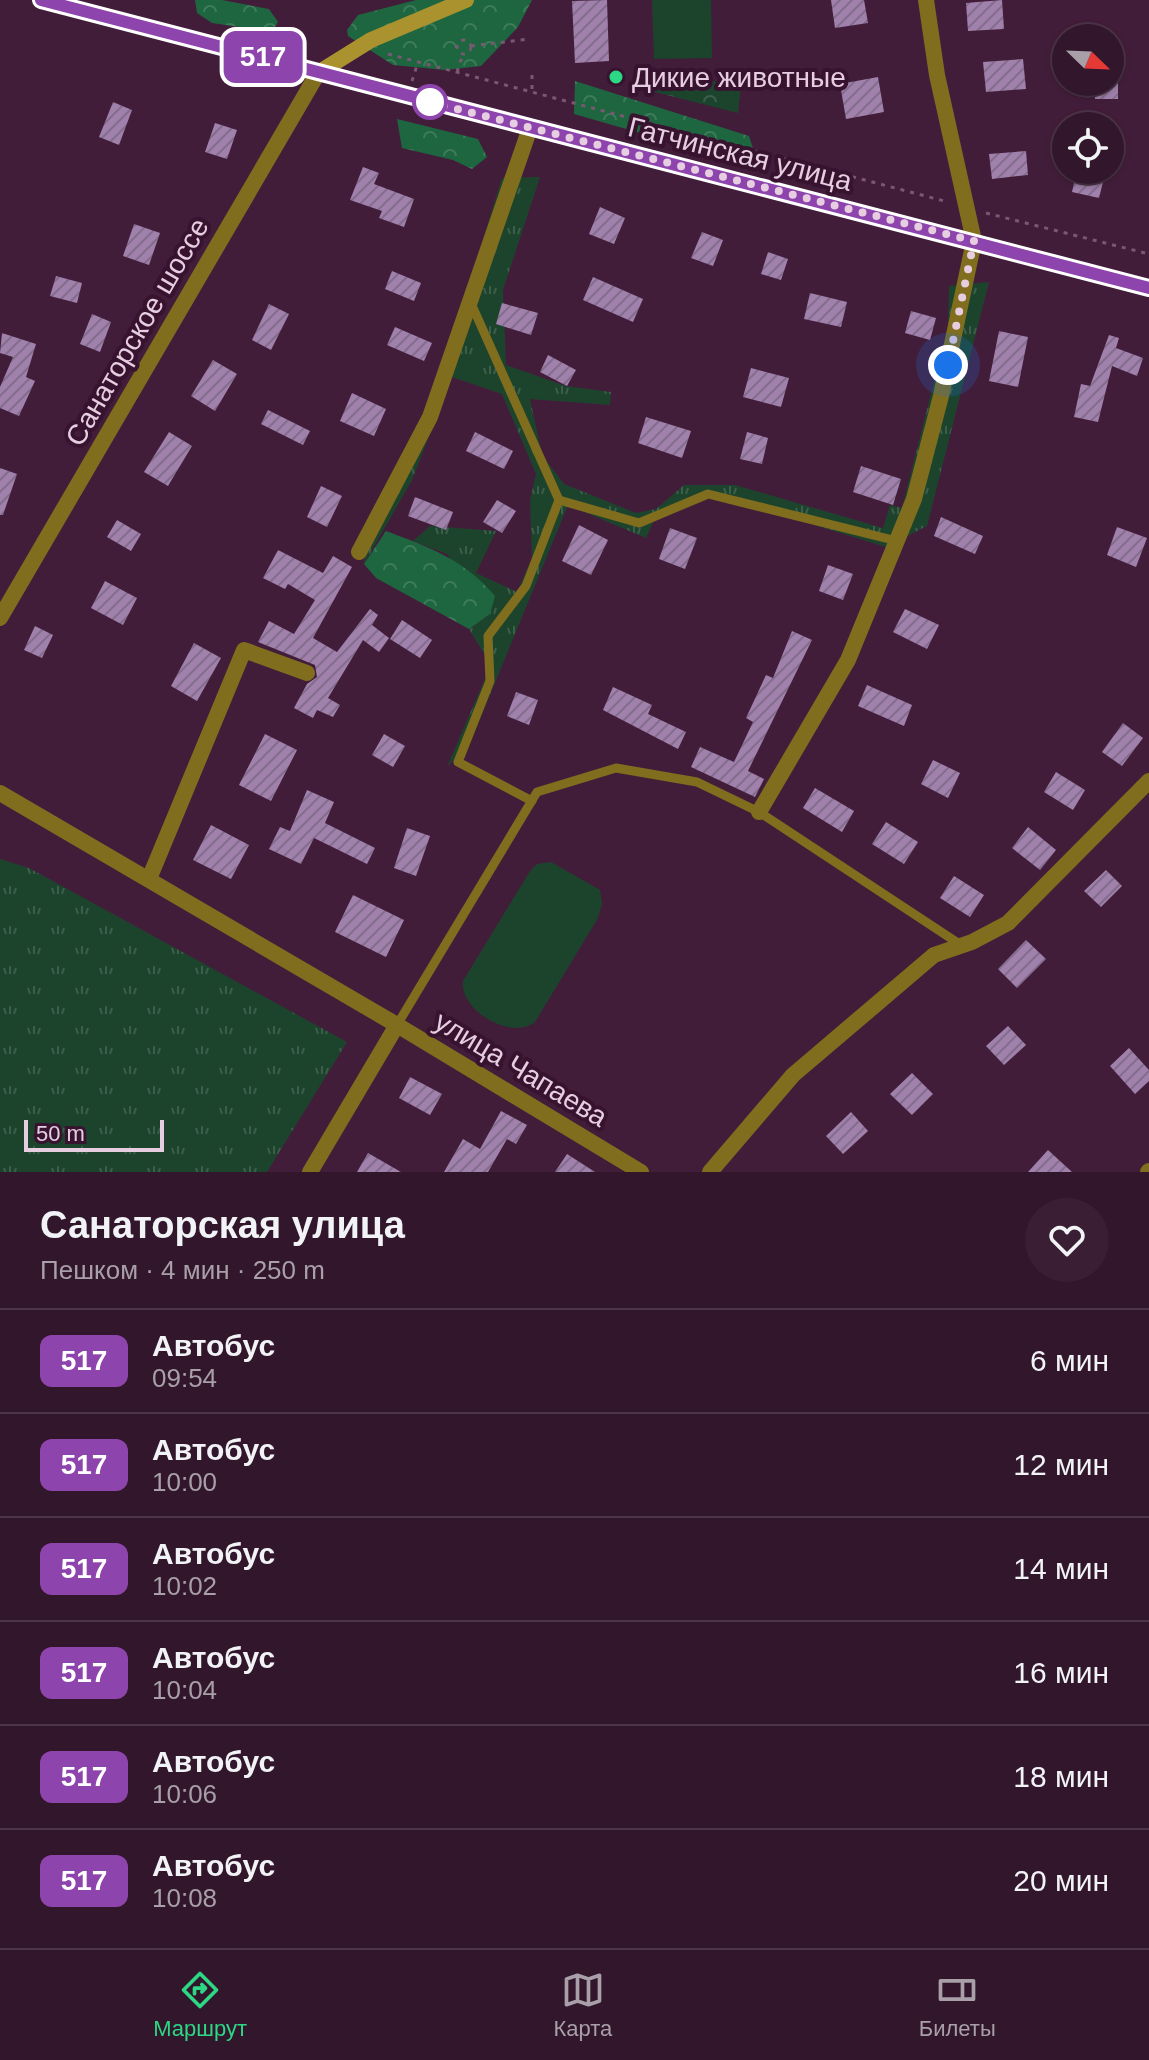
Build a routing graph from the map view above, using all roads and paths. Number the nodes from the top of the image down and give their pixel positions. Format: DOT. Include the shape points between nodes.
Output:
graph roads {
  1 [pos="41,0"];
  2 [pos="466,0"];
  3 [pos="926,0"];
  4 [pos="529,39"];
  5 [pos="471,46"];
  6 [pos="388,54"];
  7 [pos="463,54"];
  8 [pos="418,62"];
  9 [pos="457,72"];
  10 [pos="318,73"];
  11 [pos="532,75"];
  12 [pos="412,84"];
  13 [pos="532,92"];
  14 [pos="530,128"];
  15 [pos="952,203"];
  16 [pos="974,210"];
  17 [pos="974,241"];
  18 [pos="1149,254"];
  19 [pos="1149,288"];
  20 [pos="470,301"];
  21 [pos="559,500"];
  22 [pos="897,541"];
  23 [pos="359,552"];
  24 [pos="0,618"];
  25 [pos="307,673"];
  26 [pos="1149,781"];
  27 [pos="0,793"];
  28 [pos="532,801"];
  29 [pos="759,812"];
  30 [pos="149,879"];
  31 [pos="961,945"];
  32 [pos="397,1025"];
  33 [pos="310,1172"];
  34 [pos="641,1172"];
  35 [pos="710,1172"];
  1 -- 10 [label="main road, Гатчинская улица"];
  2 -- 10 [label="main road" via="371,40"];
  3 -- 17 [label="street"];
  4 -- 5 [label="path"];
  5 -- 7 [label="path"];
  5 -- 7 [label="path" via="459,42"];
  6 -- 8 [label="path"];
  7 -- 9 [label="path"];
  8 -- 9 [label="path"];
  8 -- 12 [label="path"];
  9 -- 13 [label="path"];
  10 -- 14 [label="main road, Гатчинская улица"];
  10 -- 24 [label="street, Санаторское шоссе"];
  11 -- 13 [label="path"];
  13 -- 15 [label="path"];
  14 -- 17 [label="main road, Гатчинская улица"];
  14 -- 20 [label="street"];
  16 -- 18 [label="path"];
  17 -- 19 [label="main road, Гатчинская улица"];
  17 -- 22 [label="street" via="941,396 914,499"];
  20 -- 21 [label="lane"];
  20 -- 23 [label="street" via="430,417"];
  21 -- 22 [label="lane" via="639,523 708,494"];
  21 -- 28 [label="lane" via="526,586 488,636 490,681 458,762"];
  22 -- 29 [label="street" via="848,660"];
  25 -- 30 [label="street" via="244,650"];
  26 -- 31 [label="street" via="1008,923"];
  27 -- 30 [label="street"];
  28 -- 29 [label="lane" via="537,792 616,768 697,782"];
  28 -- 32 [label="lane"];
  29 -- 31 [label="lane"];
  30 -- 32 [label="street"];
  31 -- 35 [label="street" via="934,955 793,1075"];
  32 -- 33 [label="street, улица Чапаева"];
  32 -- 34 [label="street, улица Чапаева"];
}
